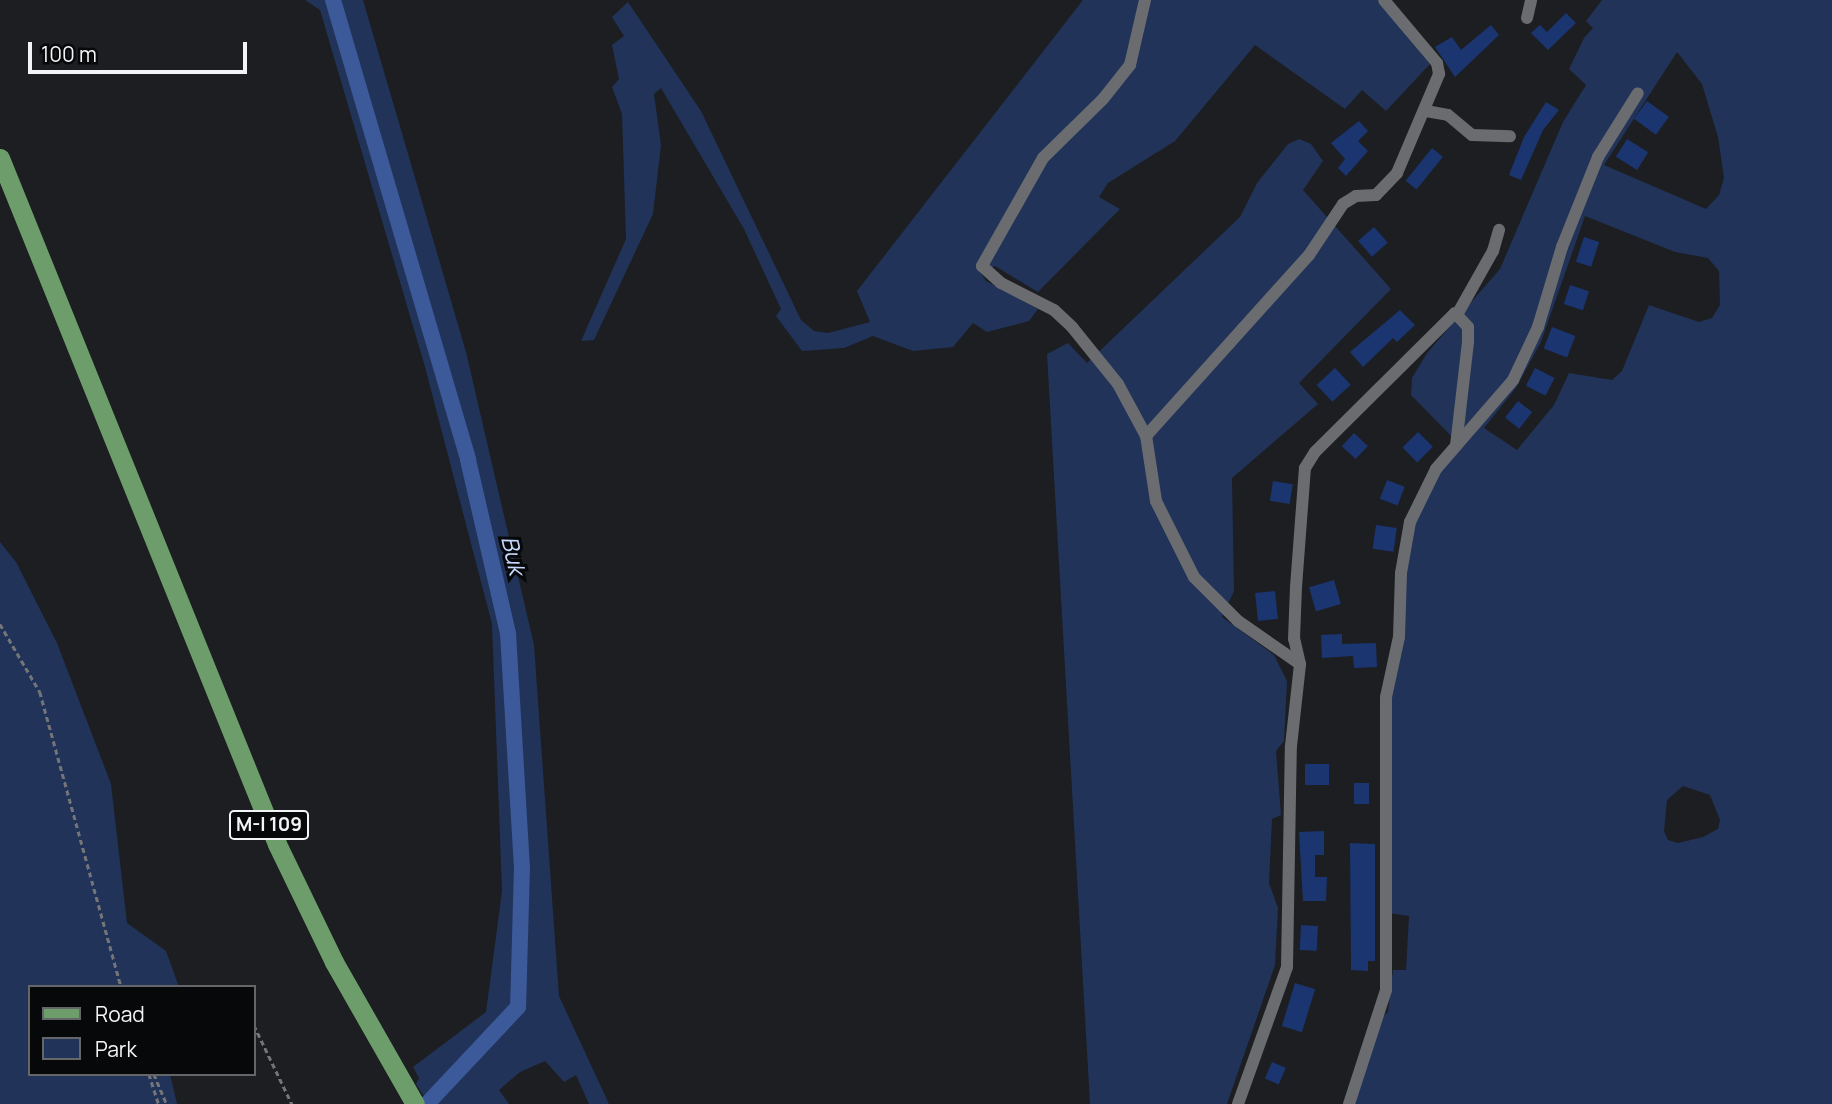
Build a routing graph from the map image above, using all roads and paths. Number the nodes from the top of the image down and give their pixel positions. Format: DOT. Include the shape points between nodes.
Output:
graph roads {
  1 [pos="1145,0"];
  2 [pos="1384,0"];
  3 [pos="1531,0"];
  4 [pos="1527,18"];
  5 [pos="1639,93"];
  6 [pos="1426,111"];
  7 [pos="1510,136"];
  8 [pos="0,158"];
  9 [pos="1499,230"];
  10 [pos="1458,313"];
  11 [pos="1146,436"];
  12 [pos="1456,445"];
  13 [pos="0,624"];
  14 [pos="1300,664"];
  15 [pos="120,985"];
  16 [pos="256,1029"];
  17 [pos="152,1076"];
  18 [pos="152,1076"];
  19 [pos="412,1099"];
  20 [pos="159,1104"];
  21 [pos="167,1104"];
  22 [pos="292,1104"];
  23 [pos="1238,1104"];
  24 [pos="1349,1104"];
  1 -- 11 [label="street" via="1130,65 1043,159 982,266 1001,283 1054,310 1072,327 1118,384"];
  2 -- 6 [label="street" via="1437,63 1436,88"];
  3 -- 4 [label="street"];
  5 -- 12 [label="street" via="1598,157 1562,247 1538,327 1513,380"];
  6 -- 7 [label="street" via="1448,115 1472,135"];
  6 -- 11 [label="street" via="1390,183 1376,195 1356,196 1343,204 1309,256"];
  8 -- 19 [label="main road, M-I 109" via="277,844 334,962"];
  9 -- 10 [label="street" via="1493,251"];
  10 -- 12 [label="street" via="1468,327 1468,342"];
  10 -- 14 [label="street" via="1451,314 1424,340 1373,398 1315,452 1305,468 1294,639"];
  11 -- 14 [label="street" via="1156,501 1194,577 1238,621"];
  12 -- 24 [label="street" via="1422,495 1405,547 1399,637 1387,697 1386,990"];
  13 -- 15 [label="path" via="40,692"];
  14 -- 23 [label="street" via="1291,747 1287,967"];
  16 -- 22 [label="path"];
  17 -- 20 [label="path"];
  18 -- 21 [label="path"];
}
